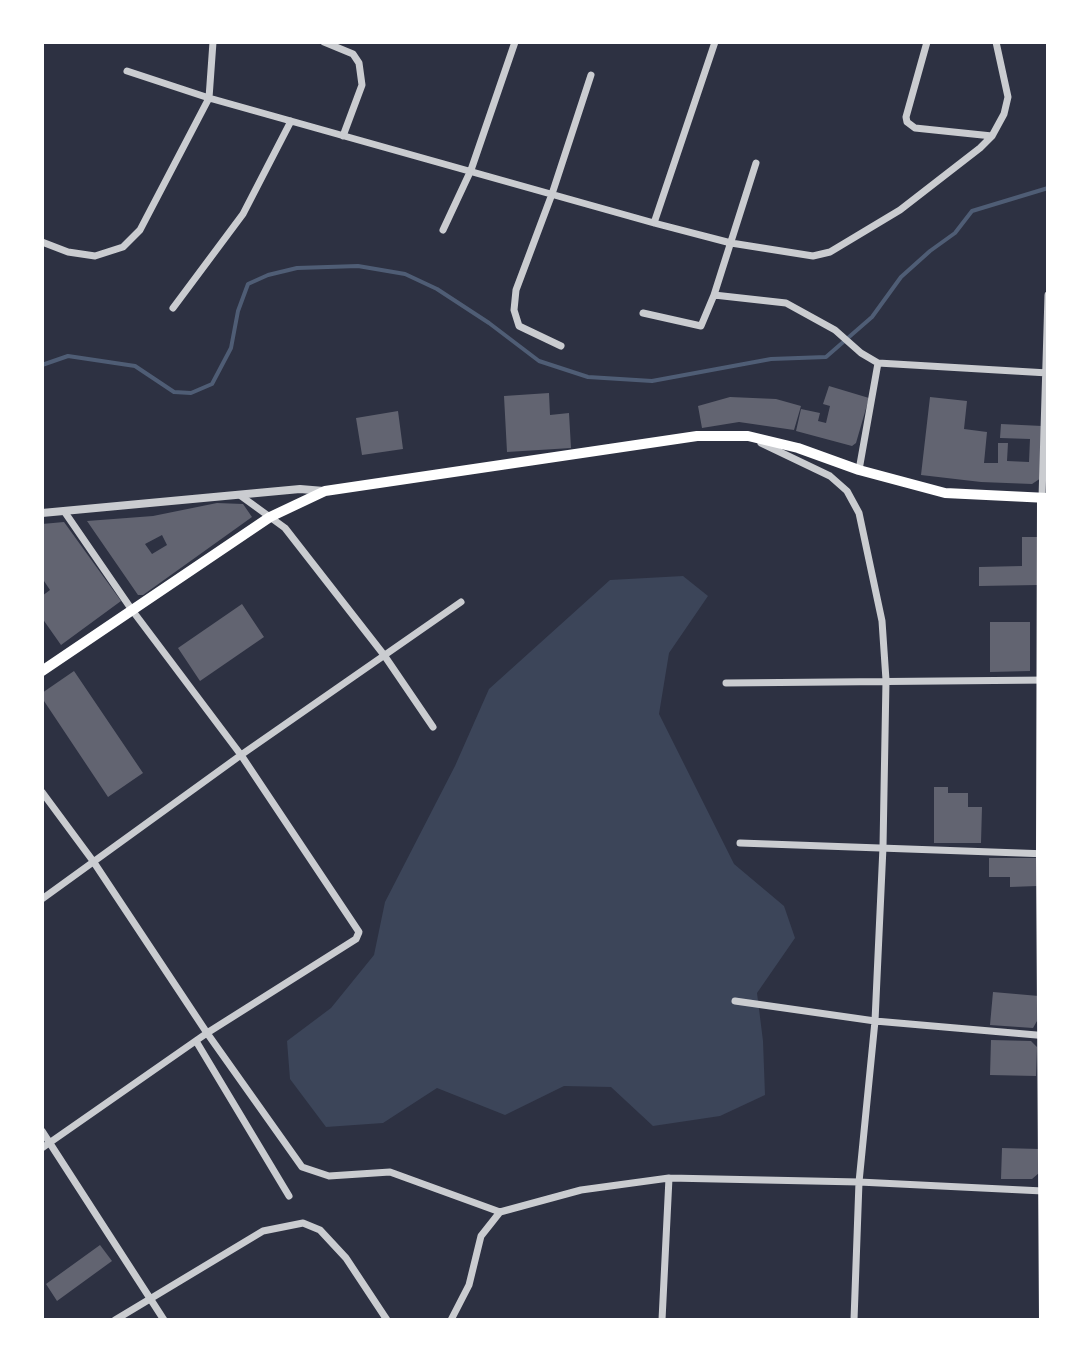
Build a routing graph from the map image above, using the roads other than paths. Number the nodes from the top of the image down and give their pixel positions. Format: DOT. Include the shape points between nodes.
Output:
graph roads {
  1 [pos="213,42"];
  2 [pos="324,42"];
  3 [pos="515,42"];
  4 [pos="715,42"];
  5 [pos="927,42"];
  6 [pos="996,42"];
  7 [pos="127,71"];
  8 [pos="591,75"];
  9 [pos="209,98"];
  10 [pos="291,121"];
  11 [pos="343,136"];
  12 [pos="992,136"];
  13 [pos="756,163"];
  14 [pos="471,170"];
  15 [pos="552,194"];
  16 [pos="654,223"];
  17 [pos="443,230"];
  18 [pos="42,242"];
  19 [pos="731,243"];
  20 [pos="714,295"];
  21 [pos="1048,295"];
  22 [pos="173,308"];
  23 [pos="643,313"];
  24 [pos="1047,315"];
  25 [pos="561,346"];
  26 [pos="878,363"];
  27 [pos="1047,373"];
  28 [pos="748,436"];
  29 [pos="859,470"];
  30 [pos="325,491"];
  31 [pos="241,496"];
  32 [pos="1045,498"];
  33 [pos="64,511"];
  34 [pos="42,513"];
  35 [pos="270,517"];
  36 [pos="461,602"];
  37 [pos="132,610"];
  38 [pos="384,655"];
  39 [pos="42,671"];
  40 [pos="886,680"];
  41 [pos="1044,680"];
  42 [pos="726,683"];
  43 [pos="433,727"];
  44 [pos="241,755"];
  45 [pos="42,792"];
  46 [pos="740,843"];
  47 [pos="883,847"];
  48 [pos="1044,854"];
  49 [pos="93,861"];
  50 [pos="42,899"];
  51 [pos="735,1001"];
  52 [pos="875,1021"];
  53 [pos="207,1033"];
  54 [pos="1045,1036"];
  55 [pos="196,1041"];
  56 [pos="42,1131"];
  57 [pos="50,1143"];
  58 [pos="42,1148"];
  59 [pos="669,1178"];
  60 [pos="859,1182"];
  61 [pos="1045,1191"];
  62 [pos="289,1196"];
  63 [pos="500,1212"];
  64 [pos="149,1297"];
  65 [pos="115,1320"];
  66 [pos="164,1320"];
  67 [pos="387,1320"];
  68 [pos="451,1320"];
  69 [pos="662,1320"];
  70 [pos="854,1320"];
  71 [pos="1044,1320"];
  1 -- 9 [label="street"];
  2 -- 11 [label="street" via="353,54 359,63 362,85"];
  3 -- 14 [label="street"];
  4 -- 16 [label="street"];
  5 -- 12 [label="street" via="907,122 915,128"];
  6 -- 12 [label="street" via="1008,97"];
  7 -- 9 [label="street"];
  8 -- 15 [label="street"];
  9 -- 10 [label="street"];
  9 -- 18 [label="street" via="140,230 123,247 95,256"];
  10 -- 11 [label="street"];
  10 -- 22 [label="street" via="243,214"];
  11 -- 14 [label="street"];
  12 -- 19 [label="street" via="900,210 830,252 802,255"];
  13 -- 19 [label="street"];
  14 -- 15 [label="street"];
  14 -- 17 [label="street"];
  15 -- 16 [label="street"];
  15 -- 25 [label="street" via="516,290 514,310 519,326"];
  16 -- 19 [label="street"];
  19 -- 20 [label="street"];
  20 -- 23 [label="street" via="701,326"];
  20 -- 26 [label="street" via="786,303 835,330"];
  21 -- 24 [label="street"];
  24 -- 27 [label="street"];
  26 -- 27 [label="street"];
  26 -- 29 [label="street"];
  27 -- 32 [label="street"];
  28 -- 29 [label="main road"];
  28 -- 30 [label="main road" via="697,436"];
  28 -- 40 [label="street" via="830,476 847,491 859,513 882,621"];
  29 -- 32 [label="main road" via="945,493"];
  30 -- 31 [label="street"];
  30 -- 35 [label="main road"];
  31 -- 33 [label="street"];
  31 -- 35 [label="street"];
  32 -- 41 [label="main road"];
  33 -- 34 [label="street"];
  33 -- 37 [label="street"];
  35 -- 37 [label="main road"];
  35 -- 38 [label="street" via="285,528"];
  36 -- 38 [label="street"];
  37 -- 39 [label="main road"];
  37 -- 44 [label="street"];
  38 -- 43 [label="street"];
  38 -- 44 [label="street"];
  40 -- 41 [label="street"];
  40 -- 42 [label="street"];
  40 -- 47 [label="street"];
  41 -- 48 [label="main road"];
  44 -- 49 [label="street"];
  44 -- 53 [label="street" via="359,932 356,939"];
  45 -- 49 [label="street"];
  46 -- 47 [label="street"];
  47 -- 48 [label="street"];
  47 -- 52 [label="street"];
  48 -- 54 [label="main road"];
  49 -- 50 [label="street"];
  49 -- 53 [label="street"];
  51 -- 52 [label="street"];
  52 -- 54 [label="street"];
  52 -- 60 [label="street"];
  53 -- 55 [label="street"];
  53 -- 63 [label="street" via="302,1167 329,1176 390,1172"];
  54 -- 61 [label="main road"];
  55 -- 57 [label="street"];
  55 -- 62 [label="street"];
  56 -- 57 [label="street"];
  57 -- 58 [label="street"];
  57 -- 64 [label="street"];
  59 -- 60 [label="street"];
  59 -- 63 [label="street" via="581,1190"];
  59 -- 69 [label="street"];
  60 -- 61 [label="street"];
  60 -- 70 [label="street"];
  61 -- 71 [label="main road"];
  63 -- 68 [label="street" via="481,1236 469,1285"];
  64 -- 65 [label="street"];
  64 -- 66 [label="street"];
  64 -- 67 [label="street" via="263,1231 303,1223 320,1230 346,1258"];
}
